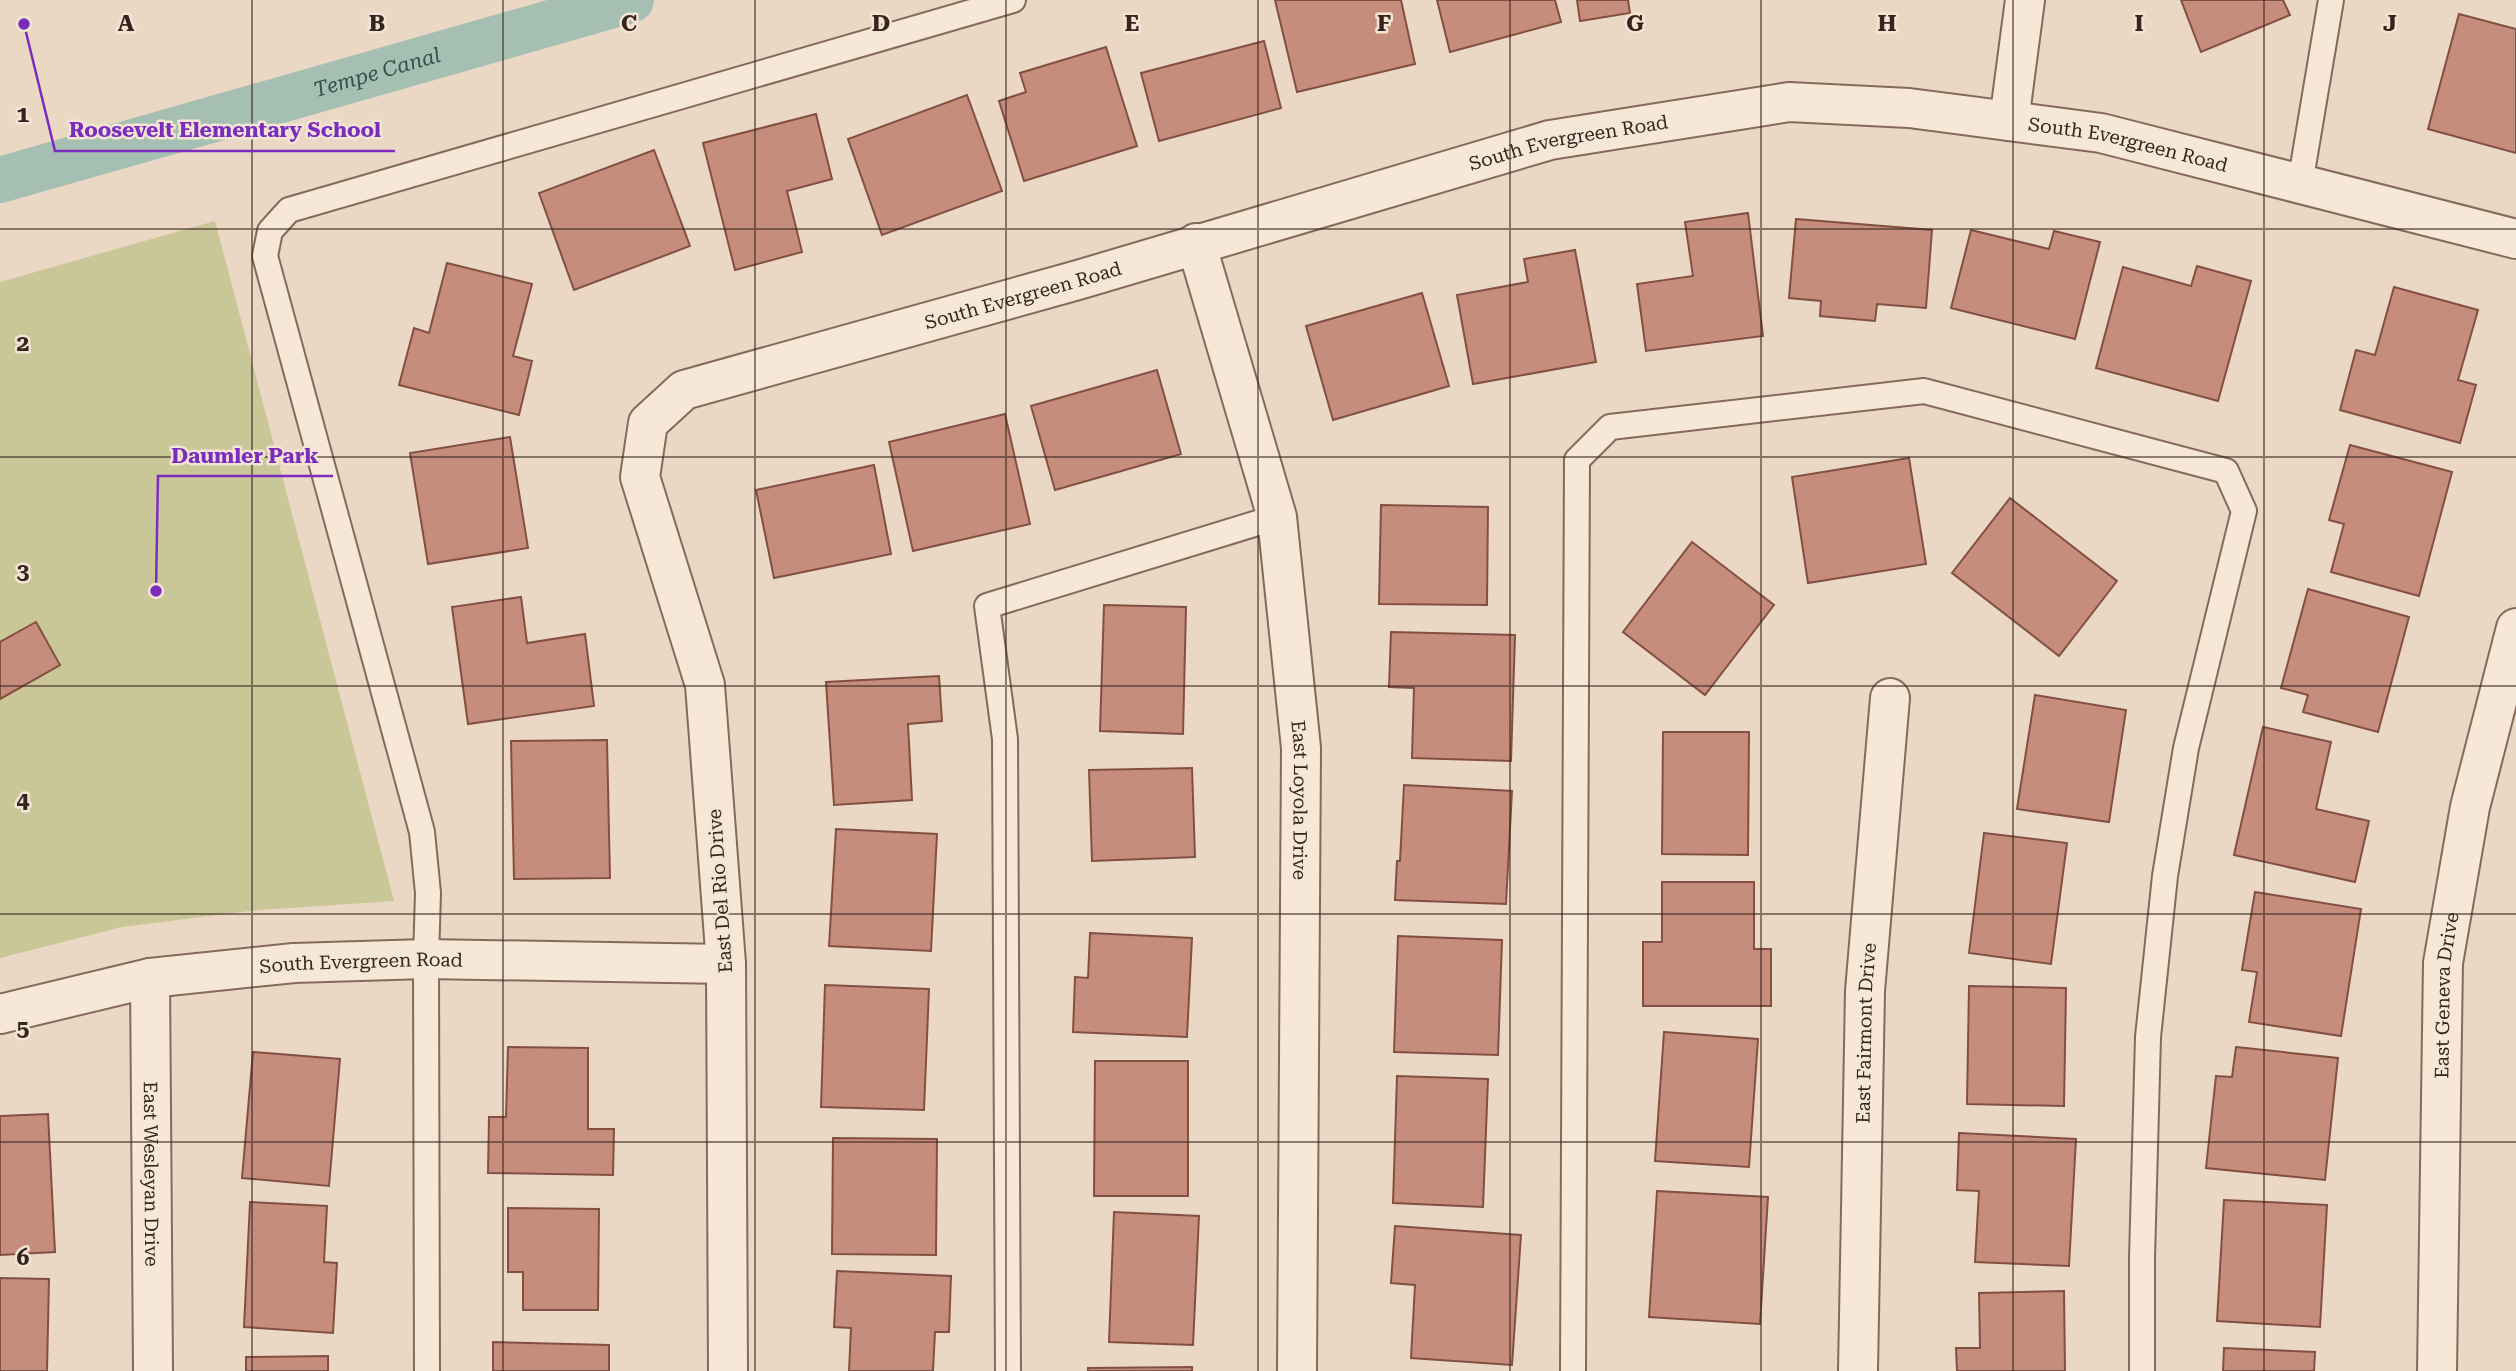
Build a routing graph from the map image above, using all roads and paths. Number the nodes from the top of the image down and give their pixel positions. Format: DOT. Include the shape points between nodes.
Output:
graph roads {
  1 [pos="1013,0"];
  2 [pos="2025,0"];
  3 [pos="2332,0"];
  4 [pos="2009,121"];
  5 [pos="2300,184"];
  6 [pos="2516,239"];
  7 [pos="1196,243"];
  8 [pos="648,423"];
  9 [pos="1278,517"];
  10 [pos="2516,628"];
  11 [pos="1891,698"];
  12 [pos="426,959"];
  13 [pos="726,964"];
  14 [pos="150,978"];
  15 [pos="0,1014"];
  16 [pos="153,1371"];
  17 [pos="427,1371"];
  18 [pos="728,1371"];
  19 [pos="1008,1371"];
  20 [pos="1297,1371"];
  21 [pos="1573,1371"];
  22 [pos="1858,1371"];
  23 [pos="2142,1371"];
  24 [pos="2437,1371"];
  1 -- 12 [label="lane" via="289,210 270,231 265,256 422,832 428,893"];
  2 -- 4 [label="street"];
  3 -- 5 [label="lane"];
  4 -- 5 [label="street, South Evergreen Road" via="2101,133"];
  4 -- 7 [label="street, South Evergreen Road" via="1909,108 1789,102 1550,140"];
  5 -- 6 [label="street, South Evergreen Road"];
  7 -- 8 [label="street, South Evergreen Road" via="684,390"];
  7 -- 9 [label="street, East Loyola Drive"];
  8 -- 13 [label="street, East Del Rio Drive" via="640,477 705,685"];
  9 -- 19 [label="lane" via="988,606 1005,739"];
  9 -- 20 [label="street, East Loyola Drive" via="1301,748"];
  10 -- 24 [label="street, East Geneva Drive" via="2470,807 2443,963"];
  11 -- 22 [label="street, East Fairmont Drive" via="1865,990"];
  12 -- 13 [label="street, South Evergreen Road"];
  12 -- 14 [label="street, South Evergreen Road" via="294,963"];
  12 -- 17 [label="lane"];
  13 -- 18 [label="street, East Del Rio Drive"];
  14 -- 15 [label="street, South Evergreen Road"];
  14 -- 16 [label="street, East Wesleyan Drive"];
  21 -- 23 [label="lane" via="1577,460 1610,427 1924,391 2226,471 2244,511 2186,748 2165,876 2148,1037"];
}
